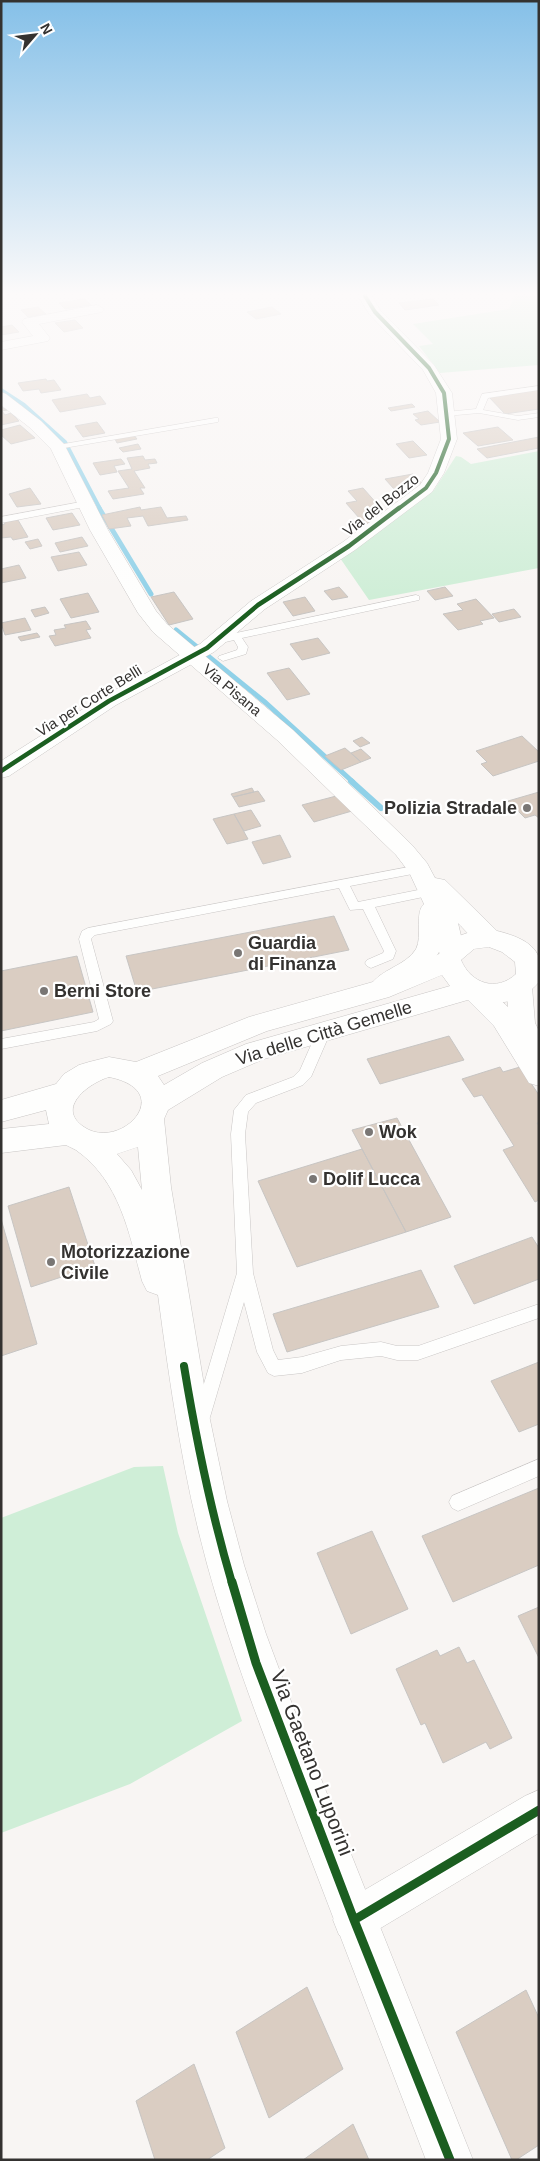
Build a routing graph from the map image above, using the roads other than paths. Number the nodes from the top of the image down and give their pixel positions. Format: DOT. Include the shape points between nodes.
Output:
graph roads {
  1 [pos="444,397"];
  2 [pos="485,397"];
  3 [pos="1,398"];
  4 [pos="479,410"];
  5 [pos="446,414"];
  6 [pos="539,415"];
  7 [pos="215,420"];
  8 [pos="64,446"];
  9 [pos="86,504"];
  10 [pos="1,520"];
  11 [pos="416,598"];
  12 [pos="236,636"];
  13 [pos="208,651"];
  14 [pos="1,771"];
  15 [pos="418,869"];
  16 [pos="342,883"];
  17 [pos="428,892"];
  18 [pos="367,904"];
  19 [pos="500,941"];
  20 [pos="539,941"];
  21 [pos="450,957"];
  22 [pos="371,963"];
  23 [pos="529,977"];
  24 [pos="375,991"];
  25 [pos="473,991"];
  26 [pos="539,1004"];
  27 [pos="324,1031"];
  28 [pos="539,1040"];
  29 [pos="1,1044"];
  30 [pos="539,1060"];
  31 [pos="137,1073"];
  32 [pos="539,1076"];
  33 [pos="64,1092"];
  34 [pos="1,1111"];
  35 [pos="154,1112"];
  36 [pos="77,1137"];
  37 [pos="1,1141"];
  38 [pos="245,1273"];
  39 [pos="539,1311"];
  40 [pos="184,1366"];
  41 [pos="196,1437"];
  42 [pos="539,1467"];
  43 [pos="458,1502"];
  44 [pos="539,1810"];
  45 [pos="354,1920"];
  46 [pos="450,2160"];
  1 -- 5 [label="main road, Via del Bozzo"];
  2 -- 4 [label="lane"];
  3 -- 8 [label="main road, Via Pisana"];
  4 -- 5 [label="lane"];
  4 -- 6 [label="lane" via="518,418"];
  5 -- 13 [label="main road, Via del Bozzo" via="449,439 436,473 426,488 349,546 258,605"];
  7 -- 8 [label="lane"];
  8 -- 9 [label="main road, Via Pisana"];
  9 -- 10 [label="lane"];
  9 -- 13 [label="main road, Via Pisana" via="148,613 160,628"];
  11 -- 12 [label="lane"];
  12 -- 13 [label="lane"];
  12 -- 13 [label="lane" via="243,647 242,652"];
  13 -- 14 [label="main road, Via per Corte Belli" via="109,701"];
  13 -- 15 [label="main road, Via Pisana" via="285,735 392,837"];
  15 -- 16 [label="lane"];
  15 -- 17 [label="main road, Via Pisana"];
  15 -- 19 [label="main road, Via Pisana"];
  16 -- 18 [label="lane" via="354,907"];
  16 -- 29 [label="lane" via="92,930 85,939 106,1021 96,1026"];
  17 -- 18 [label="lane"];
  17 -- 21 [label="main road, Via Pisana" via="445,922"];
  17 -- 24 [label="main road" via="433,936 430,948 412,968"];
  18 -- 22 [label="lane" via="390,950 385,959"];
  19 -- 20 [label="main road"];
  19 -- 21 [label="main road" via="472,939 459,946"];
  19 -- 23 [label="main road, Via Pisana" via="525,956"];
  21 -- 24 [label="main road, Via delle Città Gemelle" via="419,977"];
  21 -- 25 [label="main road, Via Pisana" via="456,978"];
  23 -- 25 [label="main road" via="512,991 496,995"];
  23 -- 30 [label="main road, Via Pisana" via="522,1023"];
  24 -- 31 [label="main road, Via delle Città Gemelle" via="258,1024"];
  25 -- 27 [label="main road, Via delle Città Gemelle"];
  25 -- 32 [label="main road, Via Pisana" via="503,1019"];
  26 -- 28 [label="main road" via="535,1023"];
  27 -- 35 [label="main road, Via delle Città Gemelle" via="240,1057 212,1070"];
  27 -- 38 [label="lane" via="306,1073 298,1081 251,1099 241,1110 238,1134"];
  31 -- 33 [label="main road" via="120,1067 98,1068 77,1077"];
  31 -- 35 [label="main road, Via Gaetano Luporini" via="152,1086"];
  33 -- 34 [label="main road"];
  33 -- 36 [label="main road, Via Gaetano Luporini" via="59,1102 62,1123"];
  35 -- 36 [label="main road" via="142,1131 130,1139 99,1144"];
  35 -- 40 [label="main road, Via Gaetano Luporini" via="152,1145"];
  36 -- 37 [label="main road"];
  36 -- 40 [label="main road, Via Gaetano Luporini" via="108,1164 124,1184 139,1221"];
  38 -- 39 [label="lane" via="265,1352 274,1368 302,1365 341,1353 381,1349 418,1353"];
  38 -- 41 [label="lane"];
  40 -- 41 [label="main road, Via Gaetano Luporini"];
  41 -- 45 [label="main road, Via Gaetano Luporini" via="216,1530 253,1654"];
  42 -- 43 [label="lane"];
  44 -- 45 [label="main road"];
  45 -- 46 [label="main road, Via Gaetano Luporini"];
}
